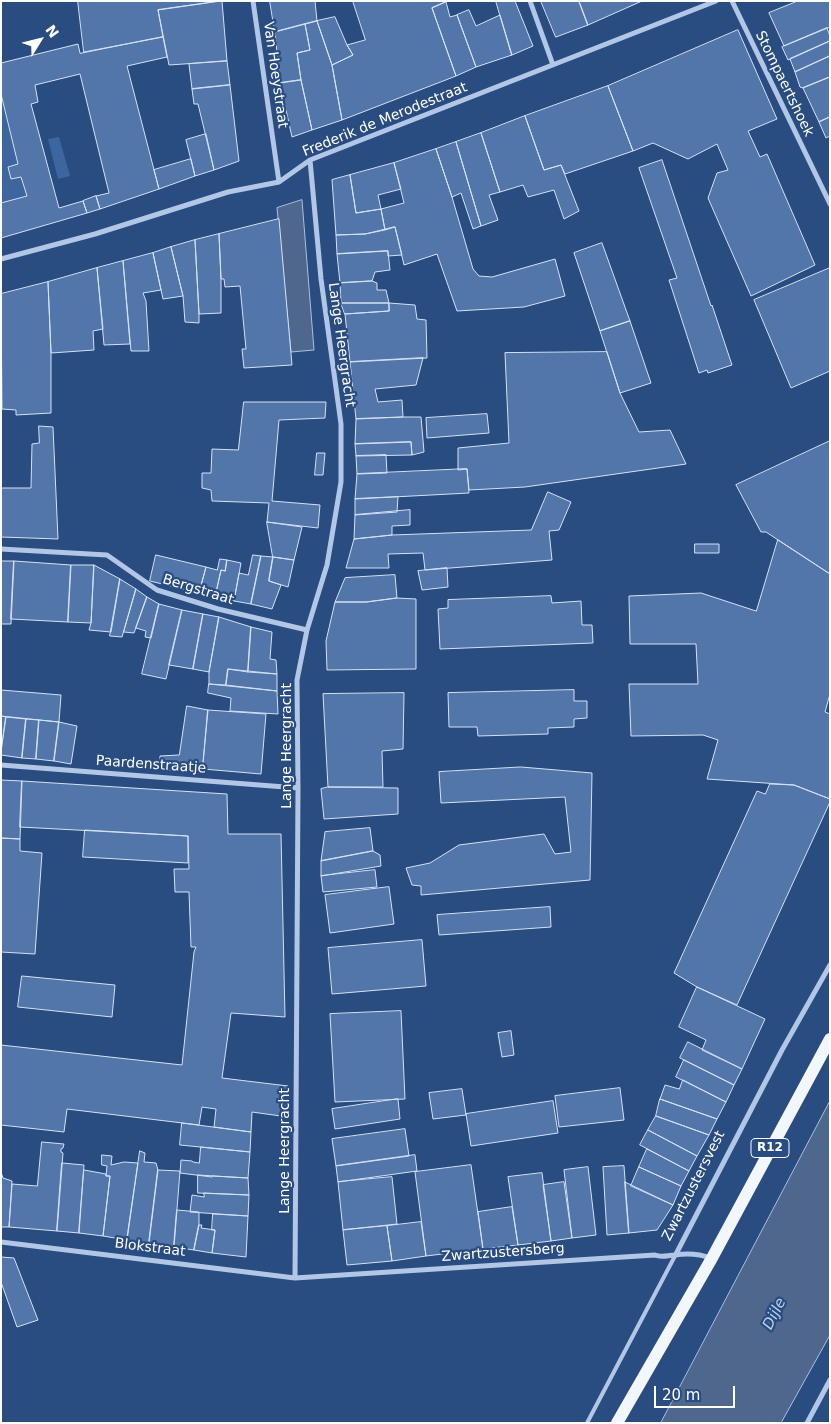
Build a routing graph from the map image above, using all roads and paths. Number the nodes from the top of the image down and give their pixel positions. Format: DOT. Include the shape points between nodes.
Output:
graph roads {
  1 [pos="253,1"];
  2 [pos="530,1"];
  3 [pos="716,1"];
  4 [pos="732,1"];
  5 [pos="553,65"];
  6 [pos="310,160"];
  7 [pos="279,182"];
  8 [pos="830,204"];
  9 [pos="1,259"];
  10 [pos="1,549"];
  11 [pos="307,630"];
  12 [pos="1,764"];
  13 [pos="298,788"];
  14 [pos="830,965"];
  15 [pos="830,1039"];
  16 [pos="1,1242"];
  17 [pos="676,1254"];
  18 [pos="712,1258"];
  19 [pos="295,1278"];
  20 [pos="830,1380"];
  21 [pos="587,1423"];
  22 [pos="617,1423"];
  23 [pos="807,1423"];
  1 -- 7 [label="street, Van Hoeystraat"];
  2 -- 5 [label="street"];
  3 -- 5 [label="street, Frederik de Merodestraat"];
  4 -- 8 [label="street, Stompaertshoek"];
  5 -- 6 [label="street, Frederik de Merodestraat"];
  6 -- 7 [label="street, Frederik de Merodestraat"];
  6 -- 11 [label="street, Lange Heergracht" via="321,279 341,424 341,482 327,565"];
  7 -- 9 [label="street, Frederik de Merodestraat" via="228,192 95,234"];
  10 -- 11 [label="street, Bergstraat" via="107,555 157,590 218,609"];
  11 -- 13 [label="street, Lange Heergracht" via="297,680"];
  12 -- 13 [label="street, Paardenstraatje"];
  13 -- 19 [label="street, Lange Heergracht"];
  14 -- 17 [label="street, Zwartzustersvest / R12"];
  15 -- 18 [label="main road, R12"];
  16 -- 19 [label="street, Blokstraat"];
  17 -- 18 [label="street, Zwartzustersberg" via="702,1254"];
  17 -- 19 [label="street, Zwartzustersberg"];
  17 -- 21 [label="lane, Zwartzustersvest / R12"];
  18 -- 22 [label="main road, R12"];
  20 -- 23 [label="street"];
}
